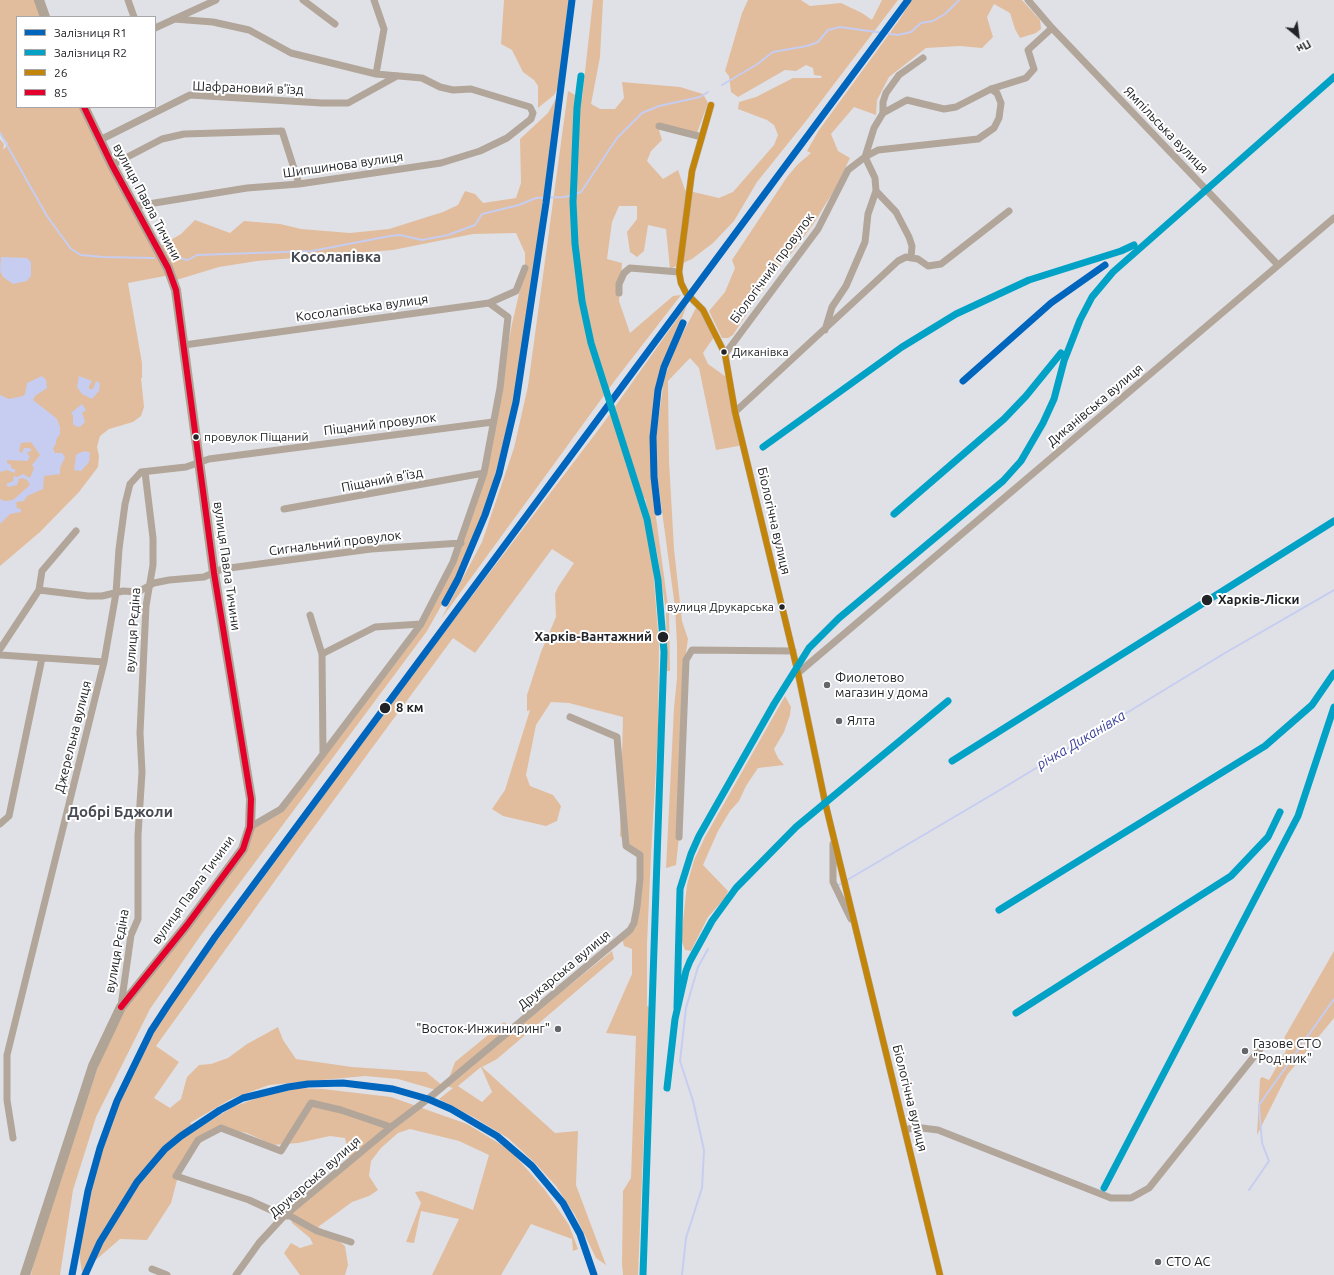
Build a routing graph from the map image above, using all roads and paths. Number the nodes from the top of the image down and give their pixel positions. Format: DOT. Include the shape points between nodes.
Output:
graph roads {
  1 [pos="39,0"];
  2 [pos="128,0"];
  3 [pos="216,0"];
  4 [pos="303,0"];
  5 [pos="374,0"];
  6 [pos="1028,0"];
  7 [pos="45,16"];
  8 [pos="134,16"];
  9 [pos="174,19"];
  10 [pos="335,24"];
  11 [pos="156,28"];
  12 [pos="1052,28"];
  13 [pos="923,58"];
  14 [pos="376,74"];
  15 [pos="397,76"];
  16 [pos="991,89"];
  17 [pos="711,105"];
  18 [pos="84,108"];
  19 [pos="883,114"];
  20 [pos="659,126"];
  21 [pos="702,137"];
  22 [pos="100,140"];
  23 [pos="865,158"];
  24 [pos="112,165"];
  25 [pos="299,184"];
  26 [pos="876,191"];
  27 [pos="136,206"];
  28 [pos="1009,211"];
  29 [pos="1334,218"];
  30 [pos="911,258"];
  31 [pos="1278,265"];
  32 [pos="525,268"];
  33 [pos="679,272"];
  34 [pos="619,293"];
  35 [pos="489,303"];
  36 [pos="825,330"];
  37 [pos="184,345"];
  38 [pos="724,354"];
  39 [pos="735,412"];
  40 [pos="493,422"];
  41 [pos="199,462"];
  42 [pos="145,472"];
  43 [pos="484,473"];
  44 [pos="284,509"];
  45 [pos="76,531"];
  46 [pos="461,543"];
  47 [pos="214,573"];
  48 [pos="149,586"];
  49 [pos="38,590"];
  50 [pos="116,593"];
  51 [pos="310,615"];
  52 [pos="421,624"];
  53 [pos="0,649"];
  54 [pos="793,652"];
  55 [pos="322,654"];
  56 [pos="0,655"];
  57 [pos="42,658"];
  58 [pos="104,662"];
  59 [pos="798,673"];
  60 [pos="570,717"];
  61 [pos="323,753"];
  62 [pos="0,824"];
  63 [pos="250,827"];
  64 [pos="834,836"];
  65 [pos="679,837"];
  66 [pos="856,926"];
  67 [pos="121,1007"];
  68 [pos="1260,1049"];
  69 [pos="3,1099"];
  70 [pos="391,1127"];
  71 [pos="906,1130"];
  72 [pos="12,1138"];
  73 [pos="284,1216"];
  74 [pos="351,1242"];
  75 [pos="152,1269"];
  76 [pos="25,1275"];
  77 [pos="168,1275"];
  78 [pos="236,1275"];
  79 [pos="940,1275"];
  1 -- 7 [label="main road"];
  2 -- 8 [label="street"];
  3 -- 9 [label="street"];
  4 -- 10 [label="street"];
  5 -- 14 [label="street" via="384,29"];
  6 -- 12 [label="street, Ямпільська вулиця"];
  9 -- 11 [label="street"];
  9 -- 14 [label="street" via="213,22 250,30 291,53"];
  12 -- 16 [label="street" via="1028,50 1034,70 1026,78"];
  12 -- 31 [label="street, Ямпільська вулиця"];
  13 -- 19 [label="street" via="899,75 886,93"];
  14 -- 15 [label="street"];
  15 -- 22 [label="street, Шафрановий в'їзд" via="348,103 322,104 190,95"];
  15 -- 25 [label="street, Шипшинова вулиця" via="422,78 453,90 471,89 530,107 531,119 507,138 480,151 441,162"];
  16 -- 19 [label="street" via="956,107 944,109 907,100"];
  16 -- 23 [label="street" via="1001,103 999,118 994,128 978,138 878,150"];
  17 -- 21 [label="street, Біологічна вулиця"];
  18 -- 22 [label="main road, вулиця Павла Тичини"];
  19 -- 23 [label="street" via="874,128"];
  20 -- 21 [label="street"];
  21 -- 33 [label="street, Біологічна вулиця" via="692,171"];
  22 -- 24 [label="main road, вулиця Павла Тичини"];
  23 -- 26 [label="street" via="875,178"];
  23 -- 38 [label="street, Біологічний провулок" via="848,170 818,229"];
  24 -- 25 [label="street" via="162,139 184,134 282,131"];
  24 -- 27 [label="main road, вулиця Павла Тичини"];
  25 -- 27 [label="street, Шипшинова вулиця" via="247,188"];
  26 -- 30 [label="street" via="896,212 903,224 912,246"];
  26 -- 36 [label="street" via="868,214 864,242 846,286 832,307"];
  27 -- 37 [label="main road, вулиця Павла Тичини" via="168,268 176,290"];
  28 -- 30 [label="street" via="941,264 928,266 918,259"];
  29 -- 31 [label="street, Диканівська вулиця"];
  30 -- 36 [label="street" via="906,257 898,261"];
  31 -- 59 [label="street, Диканівська вулиця"];
  32 -- 35 [label="street, Косолапівська вулиця" via="516,291"];
  33 -- 34 [label="street" via="630,268 624,273 619,284"];
  33 -- 38 [label="street, Біологічна вулиця" via="686,293 703,310"];
  35 -- 37 [label="street, Косолапівська вулиця"];
  35 -- 40 [label="street" via="508,317 500,388"];
  36 -- 39 [label="street"];
  37 -- 41 [label="main road, вулиця Павла Тичини"];
  38 -- 39 [label="street, Біологічна вулиця"];
  39 -- 54 [label="street, Біологічна вулиця"];
  40 -- 41 [label="street, Піщаний провулок"];
  40 -- 43 [label="street"];
  41 -- 42 [label="street" via="186,467"];
  41 -- 47 [label="main road, вулиця Павла Тичини"];
  42 -- 48 [label="street, вулиця Рєдіна" via="153,538 153,566"];
  42 -- 50 [label="street, Джерельна вулиця" via="135,477 130,484 125,504"];
  43 -- 44 [label="street, Піщаний в’їзд"];
  43 -- 46 [label="street"];
  45 -- 49 [label="street" via="42,571"];
  46 -- 47 [label="street, Сигнальний провулок" via="371,549 222,569"];
  46 -- 52 [label="street"];
  47 -- 48 [label="street, Сигнальний провулок"];
  47 -- 63 [label="main road, вулиця Павла Тичини" via="251,799"];
  48 -- 50 [label="street, Сигнальний провулок" via="138,592"];
  48 -- 67 [label="street, вулиця Рєдіна" via="140,733 142,772 138,835 138,919 131,935"];
  49 -- 50 [label="street, Сигнальний провулок" via="88,596"];
  49 -- 53 [label="street"];
  50 -- 58 [label="street, Джерельна вулиця"];
  51 -- 55 [label="street"];
  52 -- 55 [label="street" via="375,627"];
  52 -- 61 [label="street"];
  54 -- 59 [label="street, Біологічна вулиця"];
  54 -- 65 [label="street" via="692,650 686,660"];
  55 -- 61 [label="street"];
  56 -- 57 [label="street"];
  57 -- 58 [label="street"];
  57 -- 62 [label="street" via="10,816"];
  58 -- 69 [label="street, Джерельна вулиця" via="7,1055"];
  59 -- 64 [label="street, Біологічна вулиця"];
  60 -- 70 [label="street, Друкарська вулиця" via="616,737 626,846 640,855 640,879 634,922 622,938"];
  61 -- 63 [label="street" via="282,809"];
  63 -- 67 [label="main road, вулиця Павла Тичини" via="243,849 187,925"];
  64 -- 66 [label="street, Біологічна вулиця"];
  64 -- 66 [label="street, Біологічна вулиця" via="832,882"];
  66 -- 71 [label="street, Біологічна вулиця"];
  67 -- 76 [label="main road, вулиця Рєдіна" via="93,1066"];
  68 -- 71 [label="street" via="1149,1188 1131,1198 1111,1198 938,1130 914,1127"];
  69 -- 72 [label="street, Джерельна вулиця"];
  70 -- 73 [label="street, Друкарська вулиця"];
  70 -- 73 [label="street" via="311,1103 281,1151 221,1128 198,1140 176,1176 249,1200"];
  71 -- 79 [label="street, Біологічна вулиця"];
  73 -- 74 [label="street" via="290,1216 317,1231"];
  73 -- 78 [label="street, Друкарська вулиця" via="259,1243"];
  75 -- 77 [label="street"];
}
